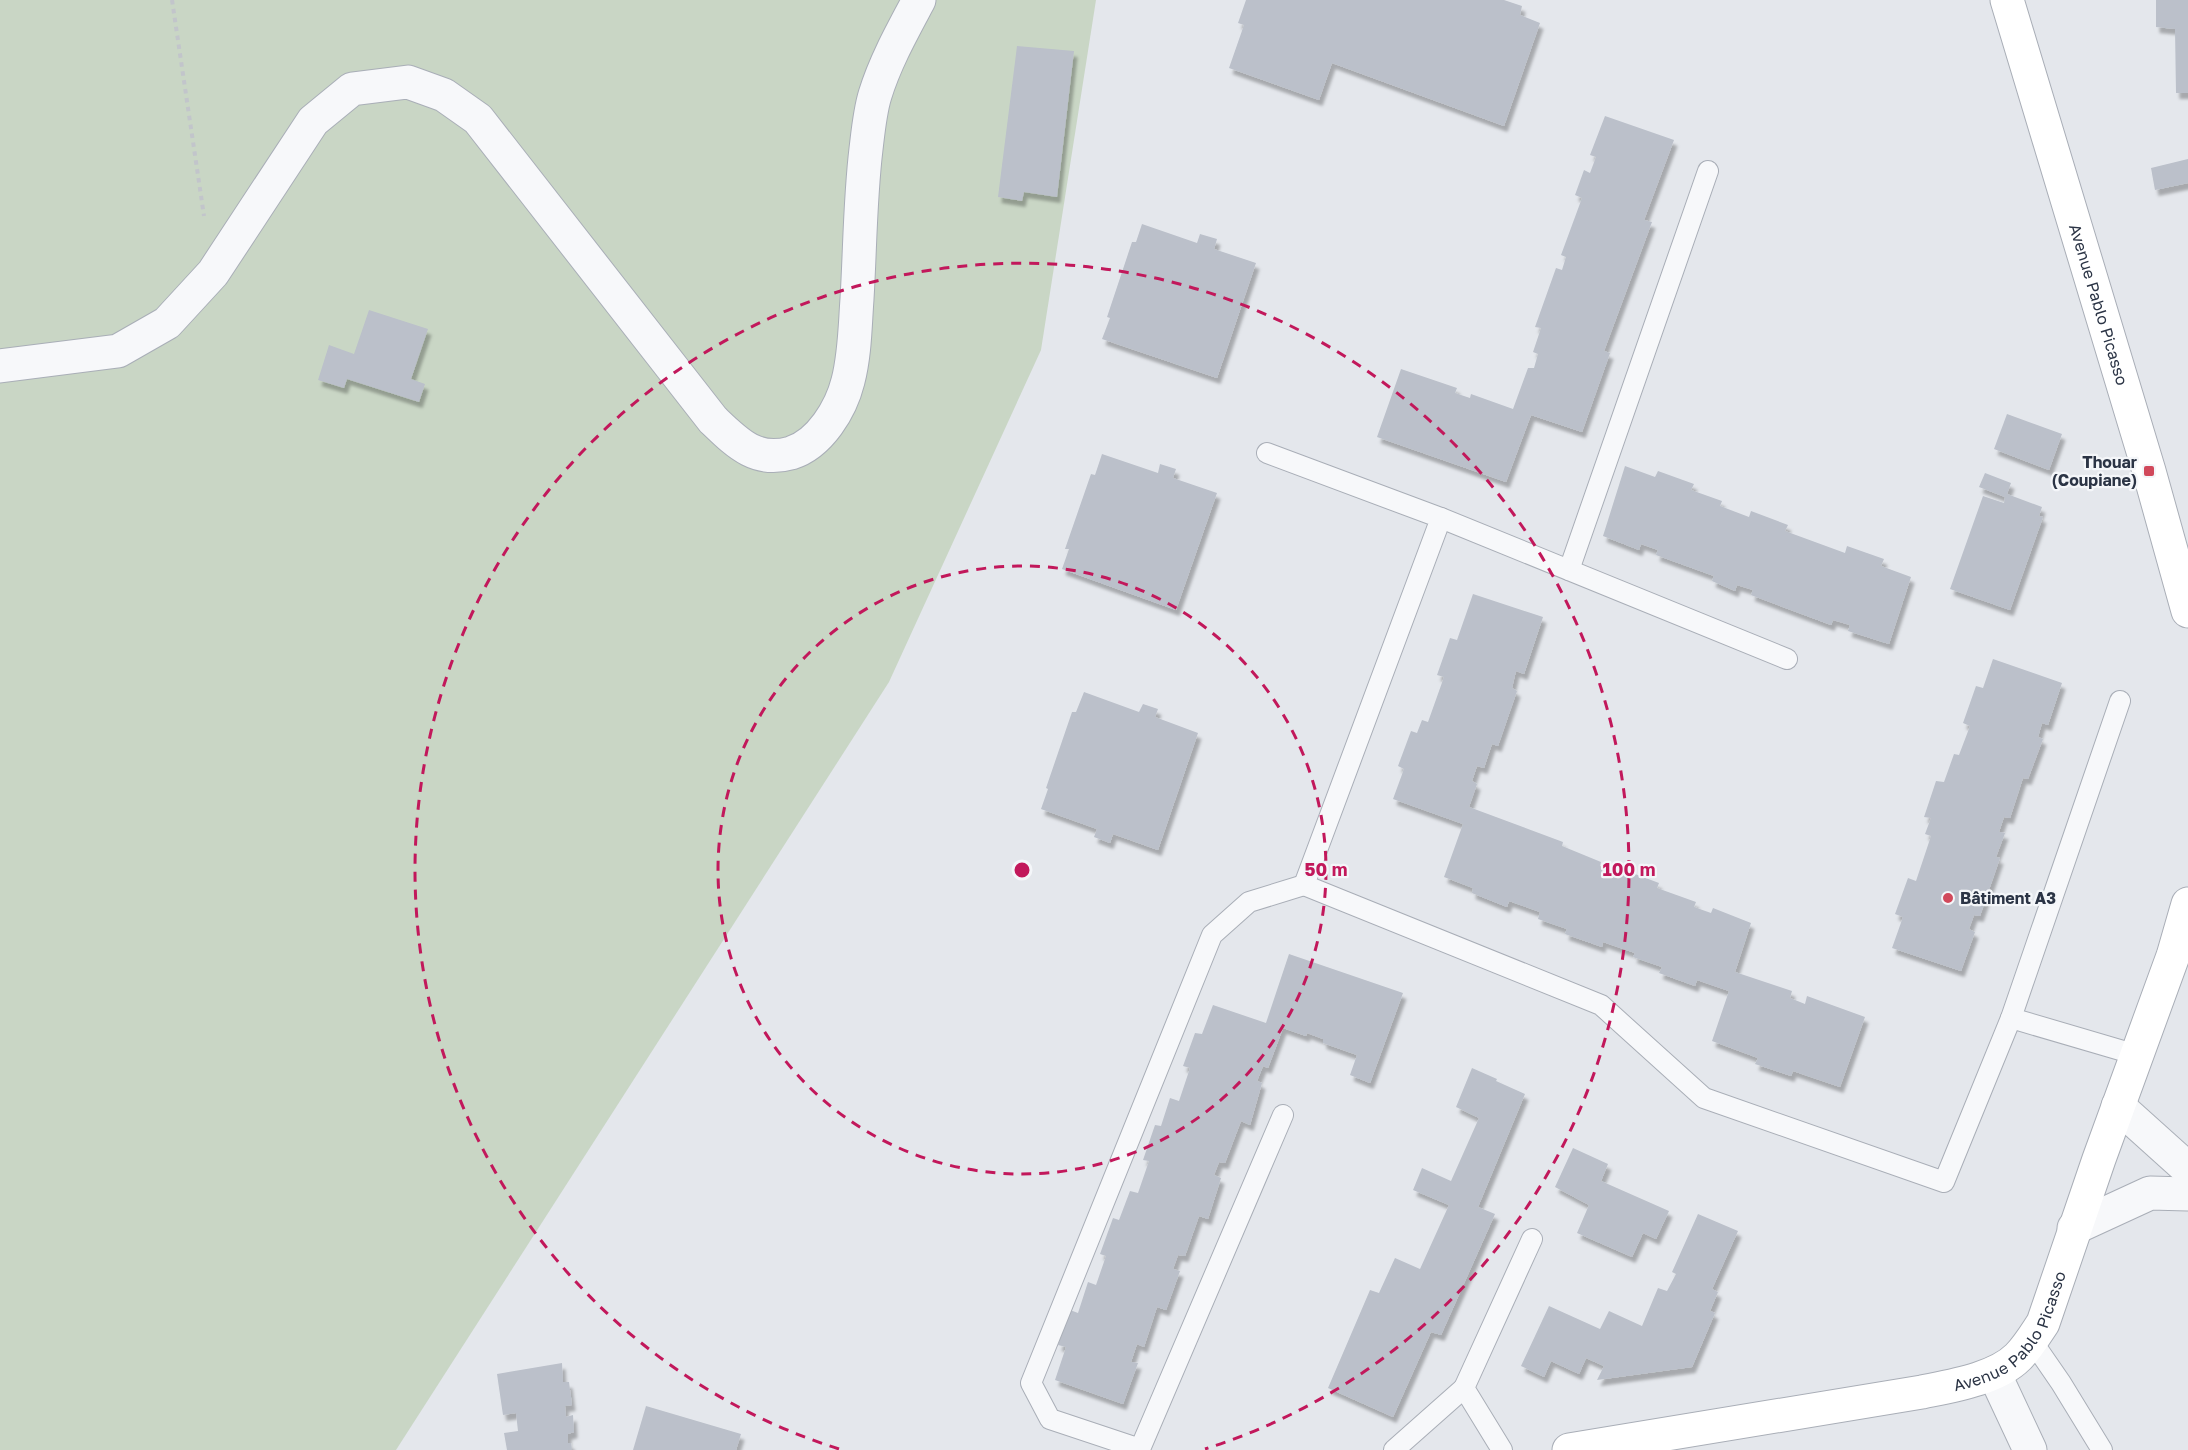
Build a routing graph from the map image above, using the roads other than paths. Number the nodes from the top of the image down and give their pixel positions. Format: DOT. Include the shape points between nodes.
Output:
graph roads {
  1 [pos="919,0"];
  2 [pos="2007,0"];
  3 [pos="1708,171"];
  4 [pos="0,366"];
  5 [pos="1267,453"];
  6 [pos="1441,518"];
  7 [pos="1569,570"];
  8 [pos="2188,610"];
  9 [pos="1787,659"];
  10 [pos="2120,701"];
  11 [pos="1304,885"];
  12 [pos="2188,904"];
  13 [pos="2011,1018"];
  14 [pos="2137,1056"];
  15 [pos="2118,1106"];
  16 [pos="1283,1115"];
  17 [pos="2188,1168"];
  18 [pos="2188,1194"];
  19 [pos="2074,1228"];
  20 [pos="1532,1239"];
  21 [pos="2032,1341"];
  22 [pos="1994,1373"];
  23 [pos="1464,1388"];
  24 [pos="1394,1450"];
  25 [pos="1502,1450"];
  26 [pos="1569,1450"];
  27 [pos="2030,1450"];
  28 [pos="2102,1450"];
  1 -- 4 [label="street" via="875,96 866,149 854,347 848,382 836,410 816,440 802,449 771,457 736,442 713,420 478,119 444,95 408,82 351,89 313,121 213,273 166,323 118,351"];
  2 -- 8 [label="main road, Avenue Pablo Picasso"];
  3 -- 7 [label="lane"];
  5 -- 6 [label="lane"];
  6 -- 7 [label="lane"];
  6 -- 11 [label="lane"];
  7 -- 9 [label="lane"];
  10 -- 13 [label="lane"];
  11 -- 13 [label="lane" via="1601,1005 1704,1098 1944,1182"];
  11 -- 16 [label="lane" via="1249,902 1212,935 1030,1383 1050,1419 1140,1449"];
  12 -- 14 [label="main road, Avenue Pablo Picasso"];
  13 -- 14 [label="lane"];
  14 -- 15 [label="main road, Avenue Pablo Picasso"];
  15 -- 17 [label="street"];
  15 -- 19 [label="main road, Avenue Pablo Picasso"];
  18 -- 19 [label="street" via="2150,1193"];
  19 -- 21 [label="main road, Avenue Pablo Picasso" via="2043,1323"];
  20 -- 23 [label="lane"];
  21 -- 22 [label="main road, Avenue Pablo Picasso" via="2016,1359"];
  21 -- 28 [label="lane"];
  22 -- 26 [label="main road, Avenue Pablo Picasso" via="1922,1392"];
  22 -- 27 [label="street"];
  23 -- 24 [label="lane"];
  23 -- 25 [label="lane"];
}
